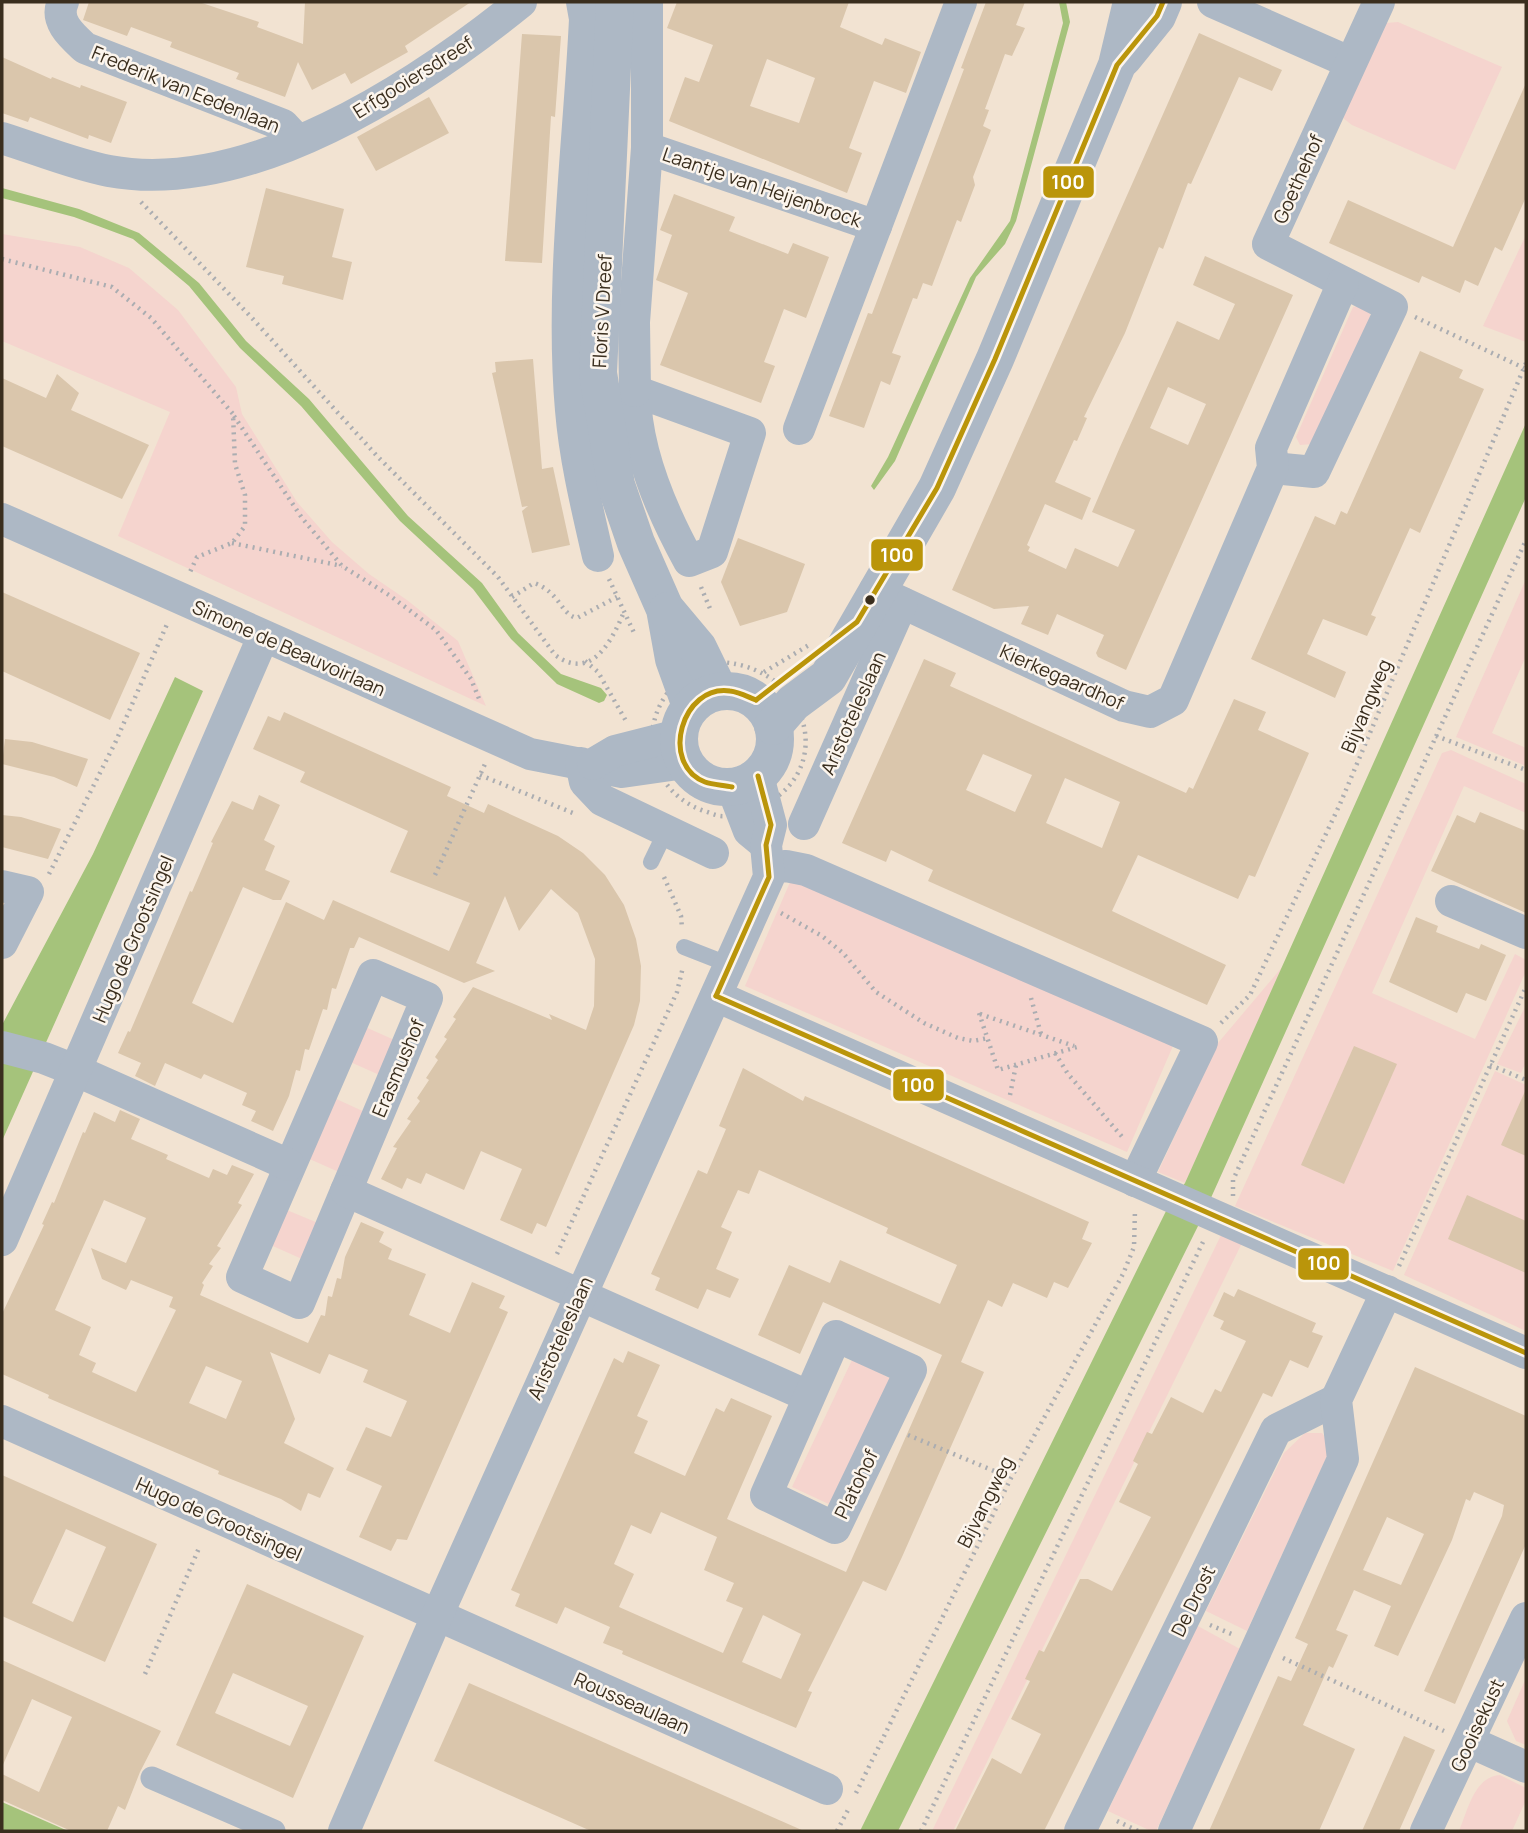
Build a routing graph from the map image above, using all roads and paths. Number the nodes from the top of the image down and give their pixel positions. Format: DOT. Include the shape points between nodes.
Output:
graph roads {
  1 [pos="63,2"];
  2 [pos="521,2"];
  3 [pos="582,2"];
  4 [pos="615,2"];
  5 [pos="647,2"];
  6 [pos="1132,2"];
  7 [pos="1163,2"];
  8 [pos="1213,2"];
  9 [pos="1379,2"];
  10 [pos="949,7"];
  11 [pos="1349,62"];
  12 [pos="1117,65"];
  13 [pos="2,138"];
  14 [pos="297,140"];
  15 [pos="648,148"];
  16 [pos="140,173"];
  17 [pos="876,226"];
  18 [pos="2,260"];
  19 [pos="1343,283"];
  20 [pos="1392,307"];
  21 [pos="1525,366"];
  22 [pos="635,391"];
  23 [pos="233,414"];
  24 [pos="799,429"];
  25 [pos="1273,468"];
  26 [pos="2,519"];
  27 [pos="232,544"];
  28 [pos="598,556"];
  29 [pos="342,566"];
  30 [pos="512,597"];
  31 [pos="617,597"];
  32 [pos="178,599"];
  33 [pos="878,605"];
  34 [pos="624,612"];
  35 [pos="263,636"];
  36 [pos="641,646"];
  37 [pos="585,661"];
  38 [pos="776,704"];
  39 [pos="678,719"];
  40 [pos="1436,736"];
  41 [pos="495,741"];
  42 [pos="587,764"];
  43 [pos="1526,770"];
  44 [pos="480,775"];
  45 [pos="749,794"];
  46 [pos="578,815"];
  47 [pos="804,824"];
  48 [pos="666,831"];
  49 [pos="713,853"];
  50 [pos="768,856"];
  51 [pos="651,862"];
  52 [pos="435,875"];
  53 [pos="15,889"];
  54 [pos="1451,901"];
  55 [pos="758,902"];
  56 [pos="1526,933"];
  57 [pos="2,943"];
  58 [pos="684,947"];
  59 [pos="730,965"];
  60 [pos="1526,987"];
  61 [pos="716,996"];
  62 [pos="988,1038"];
  63 [pos="1202,1042"];
  64 [pos="2,1047"];
  65 [pos="1055,1053"];
  66 [pos="1490,1065"];
  67 [pos="76,1070"];
  68 [pos="1526,1080"];
  69 [pos="289,1165"];
  70 [pos="1145,1181"];
  71 [pos="346,1191"];
  72 [pos="2,1240"];
  73 [pos="547,1278"];
  74 [pos="1387,1291"];
  75 [pos="581,1293"];
  76 [pos="1526,1353"];
  77 [pos="808,1396"];
  78 [pos="1336,1400"];
  79 [pos="2,1421"];
  80 [pos="885,1425"];
  81 [pos="1011,1478"];
  82 [pos="199,1548"];
  83 [pos="1186,1614"];
  84 [pos="436,1616"];
  85 [pos="1526,1618"];
  86 [pos="1258,1647"];
  87 [pos="145,1674"];
  88 [pos="1470,1742"];
  89 [pos="1526,1767"];
  90 [pos="152,1778"];
  91 [pos="827,1789"];
  92 [pos="274,1831"];
  93 [pos="344,1831"];
  94 [pos="837,1831"];
  95 [pos="1080,1831"];
  96 [pos="1174,1831"];
  97 [pos="1426,1831"];
  1 -- 14 [label="street, Frederik van Eedenlaan" via="60,9 66,31 85,48 283,125"];
  2 -- 14 [label="street, Erfgooiersdreef" via="417,78"];
  3 -- 28 [label="street, Floris V Dreef" via="568,313 571,411"];
  4 -- 39 [label="street, Floris V Dreef" via="598,373 616,485 665,609"];
  5 -- 15 [label="street, Floris V Dreef"];
  6 -- 12 [label="street, Aristoteleslaan"];
  7 -- 12 [label="street, Aristoteleslaan"];
  8 -- 11 [label="street"];
  9 -- 11 [label="street, Goethehof"];
  10 -- 17 [label="street, Laantje van Heijenbrock"];
  11 -- 19 [label="street, Goethehof" via="1268,244"];
  12 -- 33 [label="street, Aristoteleslaan" via="995,359"];
  13 -- 16 [label="street, Erfgooiersdreef" via="109,170"];
  14 -- 16 [label="street, Erfgooiersdreef" via="261,158 207,169"];
  15 -- 17 [label="street, Laantje van Heijenbrock"];
  15 -- 22 [label="street, Floris V Dreef" via="634,322"];
  16 -- 30 [label="path" via="141,202"];
  17 -- 24 [label="street, Laantje van Heijenbrock"];
  18 -- 23 [label="path" via="111,286 151,318"];
  19 -- 20 [label="street, Goethehof"];
  19 -- 25 [label="street, Kierkegaardhof" via="1271,448"];
  20 -- 21 [label="path"];
  20 -- 25 [label="street" via="1314,472"];
  21 -- 63 [label="path, Bijvangweg" via="1340,804 1250,995"];
  22 -- 22 [label="street, Floris V Dreef" via="750,433 712,552 689,561 653,485 635,417"];
  23 -- 27 [label="path" via="245,526"];
  23 -- 29 [label="path" via="302,518"];
  25 -- 33 [label="street, Kierkegaardhof" via="1173,700 1150,712 1124,706"];
  26 -- 32 [label="street, Simone de Beauvoirlaan"];
  27 -- 29 [label="path"];
  27 -- 32 [label="path" via="197,557"];
  28 -- 31 [label="path"];
  29 -- 41 [label="path" via="436,629 471,679"];
  30 -- 31 [label="path" via="534,583 548,588 563,610 577,618"];
  30 -- 37 [label="path" via="555,654 563,660"];
  31 -- 34 [label="path"];
  32 -- 35 [label="street, Simone de Beauvoirlaan"];
  32 -- 53 [label="path" via="45,882"];
  33 -- 38 [label="street, Aristoteleslaan"];
  33 -- 47 [label="street, Aristoteleslaan"];
  34 -- 36 [label="path"];
  34 -- 37 [label="path" via="608,647"];
  35 -- 41 [label="street, Simone de Beauvoirlaan"];
  35 -- 67 [label="street, Hugo de Grootsingel"];
  37 -- 39 [label="path"];
  38 -- 39 [label="street" via="739,692"];
  38 -- 39 [label="path" via="764,672 735,663"];
  38 -- 45 [label="street" via="773,753"];
  38 -- 45 [label="path" via="802,719 803,763 791,788"];
  39 -- 39 [label="path" via="664,694 656,710"];
  39 -- 42 [label="street, Simone de Beauvoirlaan" via="622,772"];
  39 -- 45 [label="street" via="705,782"];
  39 -- 45 [label="path" via="669,790 690,806 722,817"];
  40 -- 43 [label="path"];
  41 -- 42 [label="street, Simone de Beauvoirlaan" via="530,754"];
  41 -- 44 [label="path"];
  42 -- 48 [label="street" via="584,782 602,800"];
  44 -- 46 [label="path"];
  44 -- 52 [label="path"];
  45 -- 50 [label="street" via="749,831"];
  48 -- 49 [label="street"];
  48 -- 51 [label="lane"];
  50 -- 55 [label="street, Aristoteleslaan" via="769,877"];
  50 -- 63 [label="street"];
  51 -- 58 [label="path" via="663,876 681,916"];
  53 -- 57 [label="street"];
  54 -- 56 [label="street"];
  55 -- 59 [label="street, Aristoteleslaan"];
  55 -- 62 [label="path" via="822,936 876,992 924,1023 965,1040"];
  58 -- 59 [label="lane"];
  58 -- 73 [label="path" via="686,958 677,992"];
  59 -- 61 [label="street, Aristoteleslaan"];
  60 -- 66 [label="path"];
  61 -- 70 [label="street"];
  61 -- 75 [label="street, Aristoteleslaan"];
  62 -- 65 [label="path" via="998,1070"];
  62 -- 65 [label="path" via="979,1013 1077,1047"];
  63 -- 70 [label="street"];
  64 -- 67 [label="street"];
  65 -- 70 [label="path" via="1122,1134"];
  66 -- 68 [label="path"];
  66 -- 74 [label="path"];
  67 -- 69 [label="street"];
  67 -- 72 [label="street, Hugo de Grootsingel"];
  69 -- 71 [label="street, Erasmushof" via="242,1277 299,1303"];
  69 -- 71 [label="street, Erasmushof" via="373,975 427,998"];
  70 -- 74 [label="street"];
  70 -- 81 [label="path, Bijvangweg" via="1134,1247 1123,1274"];
  71 -- 73 [label="street"];
  73 -- 75 [label="street"];
  74 -- 76 [label="street"];
  74 -- 78 [label="street"];
  75 -- 77 [label="street"];
  75 -- 84 [label="street, Aristoteleslaan"];
  77 -- 80 [label="street, Platohof" via="836,1336 911,1370"];
  77 -- 80 [label="street, Platohof" via="766,1495 835,1528"];
  78 -- 83 [label="street, De Drost" via="1276,1430"];
  78 -- 86 [label="street" via="1343,1459"];
  79 -- 84 [label="street, Hugo de Grootsingel"];
  80 -- 81 [label="path, Platohof"];
  81 -- 94 [label="path, Bijvangweg"];
  82 -- 87 [label="path, Hugo de Grootsingel"];
  83 -- 86 [label="path"];
  83 -- 95 [label="street, De Drost"];
  84 -- 91 [label="street, Rousseaulaan"];
  84 -- 93 [label="street, Aristoteleslaan"];
  85 -- 88 [label="street, Gooisekust"];
  86 -- 88 [label="path"];
  86 -- 96 [label="street"];
  88 -- 89 [label="street"];
  88 -- 97 [label="street, Gooisekust"];
  90 -- 92 [label="street"];
}
